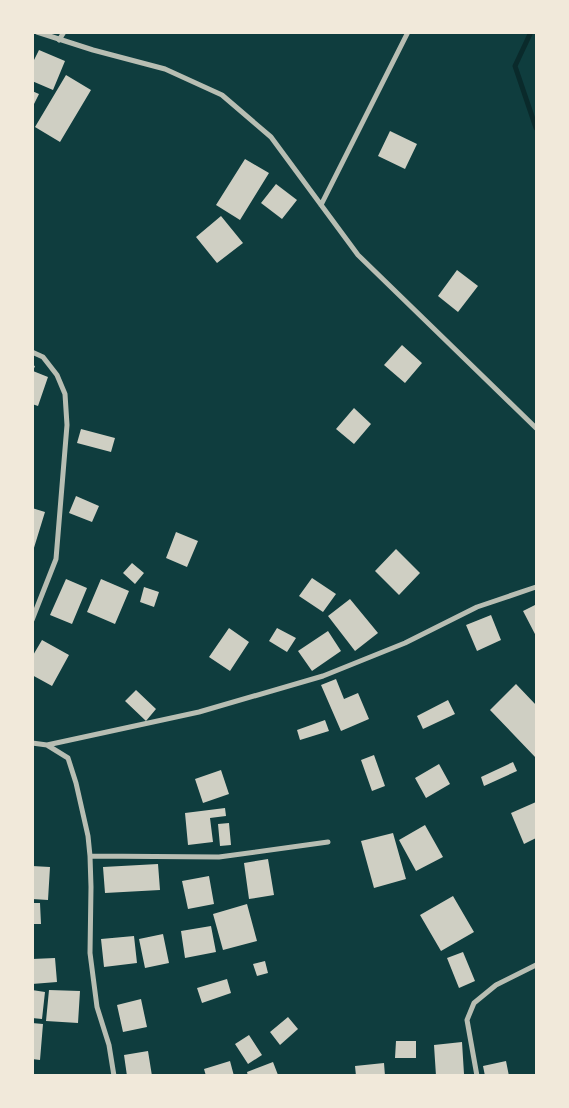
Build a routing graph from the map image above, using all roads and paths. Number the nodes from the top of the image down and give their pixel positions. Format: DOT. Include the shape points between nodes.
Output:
graph roads {
  1 [pos="37,32"];
  2 [pos="64,32"];
  3 [pos="408,32"];
  4 [pos="59,40"];
  5 [pos="321,205"];
  6 [pos="32,352"];
  7 [pos="536,428"];
  8 [pos="536,587"];
  9 [pos="32,620"];
  10 [pos="32,743"];
  11 [pos="48,745"];
  12 [pos="328,842"];
  13 [pos="90,856"];
  14 [pos="536,965"];
  15 [pos="114,1076"];
  16 [pos="478,1076"];
  1 -- 4 [label="street"];
  2 -- 4 [label="street"];
  3 -- 5 [label="street"];
  4 -- 5 [label="street" via="165,69 222,95 271,137"];
  5 -- 7 [label="street" via="358,255"];
  6 -- 9 [label="street" via="43,357 56,375 65,394 68,425 56,559"];
  8 -- 11 [label="street" via="477,607 405,643 323,676 199,712"];
  10 -- 11 [label="street"];
  11 -- 13 [label="street" via="68,758 83,808"];
  12 -- 13 [label="street" via="219,857"];
  13 -- 15 [label="street" via="90,953 97,1007 109,1045"];
  14 -- 16 [label="street" via="496,986 474,1004 467,1020"];
}
